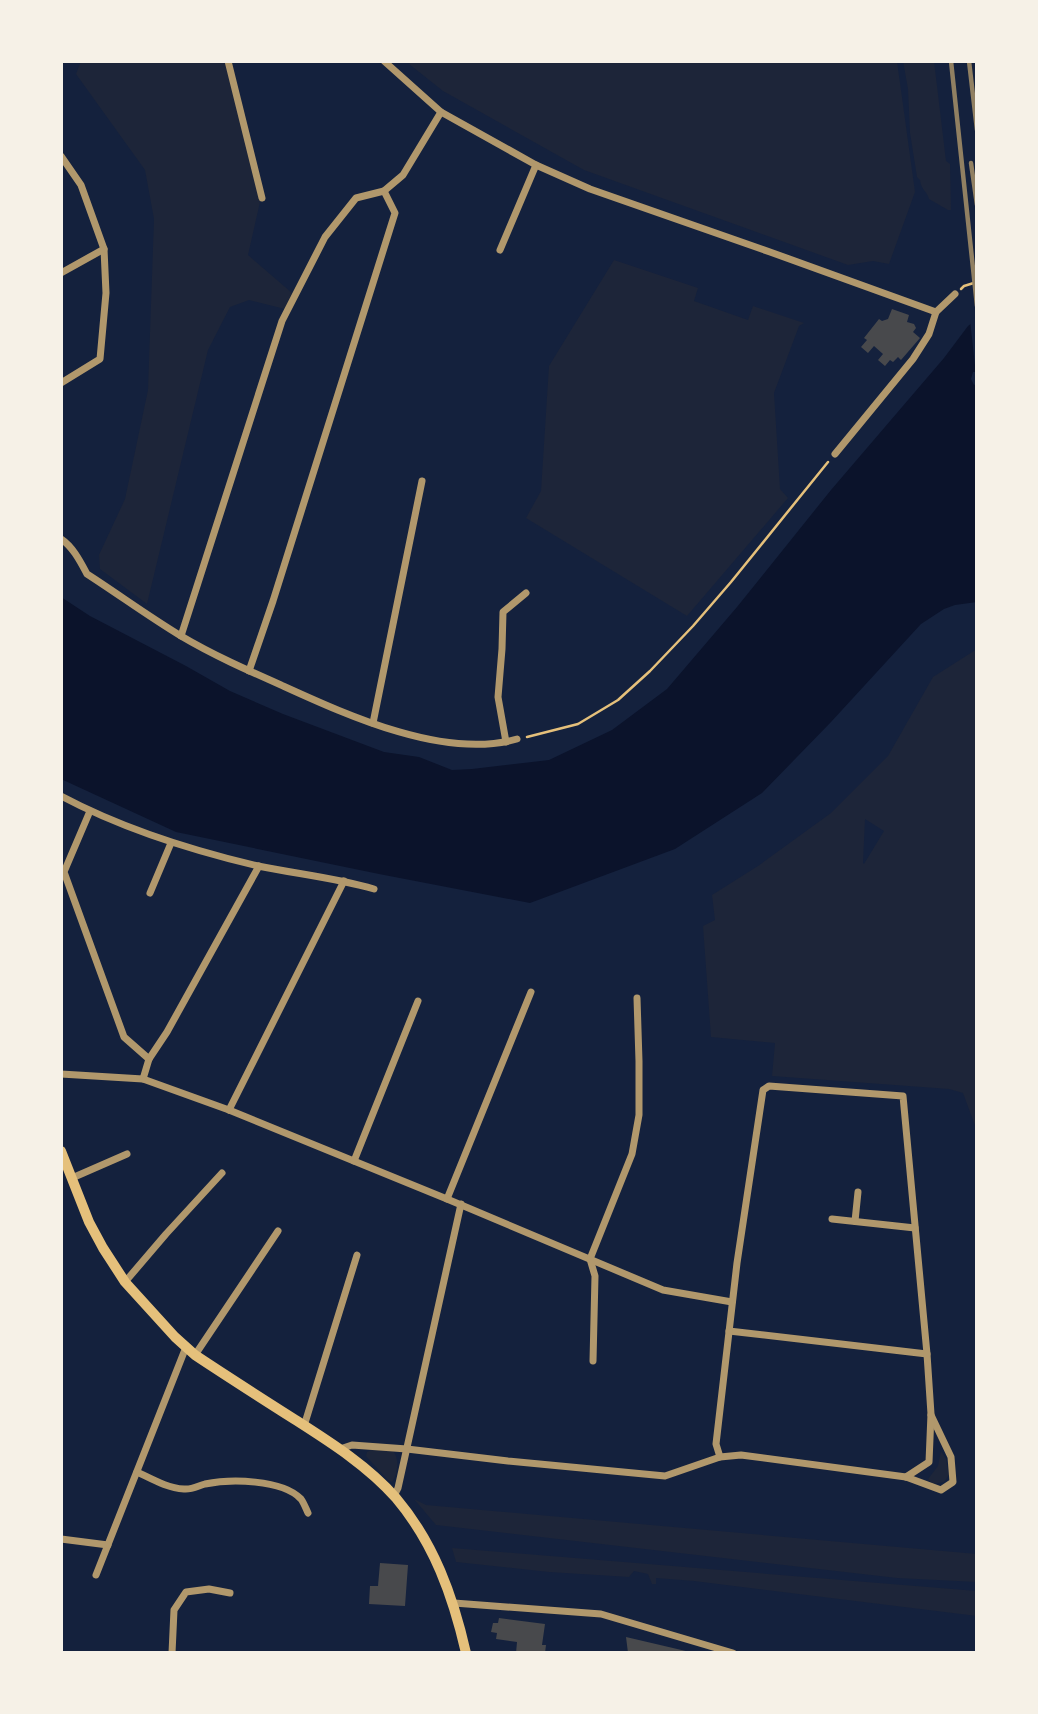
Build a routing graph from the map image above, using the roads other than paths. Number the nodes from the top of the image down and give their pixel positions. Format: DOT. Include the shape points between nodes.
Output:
graph roads {
  1 [pos="228,61"];
  2 [pos="384,61"];
  3 [pos="441,112"];
  4 [pos="62,159"];
  5 [pos="536,164"];
  6 [pos="384,191"];
  7 [pos="262,198"];
  8 [pos="104,249"];
  9 [pos="499,250"];
  10 [pos="61,273"];
  11 [pos="955,294"];
  12 [pos="936,312"];
  13 [pos="61,383"];
  14 [pos="835,454"];
  15 [pos="422,481"];
  16 [pos="61,539"];
  17 [pos="526,593"];
  18 [pos="181,636"];
  19 [pos="249,671"];
  20 [pos="373,723"];
  21 [pos="517,739"];
  22 [pos="506,742"];
  23 [pos="61,796"];
  24 [pos="90,811"];
  25 [pos="172,843"];
  26 [pos="259,866"];
  27 [pos="344,881"];
  28 [pos="374,889"];
  29 [pos="150,893"];
  30 [pos="531,992"];
  31 [pos="637,998"];
  32 [pos="418,1002"];
  33 [pos="149,1059"];
  34 [pos="61,1074"];
  35 [pos="143,1079"];
  36 [pos="229,1110"];
  37 [pos="61,1150"];
  38 [pos="127,1154"];
  39 [pos="354,1161"];
  40 [pos="222,1173"];
  41 [pos="72,1178"];
  42 [pos="858,1192"];
  43 [pos="447,1199"];
  44 [pos="461,1205"];
  45 [pos="832,1219"];
  46 [pos="855,1221"];
  47 [pos="915,1228"];
  48 [pos="278,1231"];
  49 [pos="356,1255"];
  50 [pos="590,1259"];
  51 [pos="125,1282"];
  52 [pos="732,1302"];
  53 [pos="729,1331"];
  54 [pos="186,1347"];
  55 [pos="927,1354"];
  56 [pos="195,1355"];
  57 [pos="593,1361"];
  58 [pos="931,1414"];
  59 [pos="304,1426"];
  60 [pos="340,1449"];
  61 [pos="407,1449"];
  62 [pos="720,1457"];
  63 [pos="137,1472"];
  64 [pos="906,1477"];
  65 [pos="394,1496"];
  66 [pos="308,1513"];
  67 [pos="61,1539"];
  68 [pos="108,1545"];
  69 [pos="96,1576"];
  70 [pos="230,1592"];
  71 [pos="454,1603"];
  72 [pos="172,1653"];
  73 [pos="466,1653"];
  74 [pos="733,1653"];
  1 -- 7 [label="street"];
  2 -- 3 [label="street"];
  3 -- 5 [label="street"];
  3 -- 6 [label="street" via="402,175"];
  4 -- 8 [label="street" via="81,185"];
  5 -- 9 [label="street"];
  5 -- 12 [label="street" via="590,189"];
  6 -- 18 [label="street" via="356,198 348,207 326,237 282,321"];
  6 -- 19 [label="street" via="395,213"];
  8 -- 10 [label="street"];
  8 -- 13 [label="street" via="106,293 100,359"];
  11 -- 12 [label="street"];
  12 -- 14 [label="street" via="913,359"];
  15 -- 20 [label="street"];
  16 -- 18 [label="street" via="87,574"];
  17 -- 22 [label="street" via="503,612 498,697"];
  18 -- 19 [label="street"];
  19 -- 20 [label="street"];
  20 -- 22 [label="street" via="444,742"];
  21 -- 22 [label="street"];
  23 -- 24 [label="street"];
  24 -- 25 [label="street"];
  24 -- 33 [label="street" via="64,872 124,1037"];
  25 -- 26 [label="street"];
  25 -- 29 [label="street"];
  26 -- 27 [label="street"];
  26 -- 33 [label="street"];
  27 -- 28 [label="street"];
  27 -- 36 [label="street"];
  30 -- 43 [label="street"];
  31 -- 50 [label="street" via="639,1115 632,1154"];
  32 -- 39 [label="street"];
  33 -- 35 [label="street"];
  34 -- 35 [label="street"];
  35 -- 36 [label="street"];
  36 -- 39 [label="street"];
  37 -- 41 [label="main road"];
  38 -- 41 [label="street"];
  39 -- 43 [label="street"];
  40 -- 51 [label="street"];
  41 -- 51 [label="main road" via="89,1222"];
  42 -- 46 [label="street"];
  43 -- 44 [label="street"];
  44 -- 50 [label="street"];
  44 -- 61 [label="street"];
  45 -- 46 [label="street"];
  46 -- 47 [label="street"];
  47 -- 52 [label="street" via="903,1096 765,1087"];
  47 -- 55 [label="street"];
  48 -- 56 [label="street"];
  49 -- 59 [label="street"];
  50 -- 52 [label="street" via="663,1290"];
  50 -- 57 [label="street" via="595,1276"];
  51 -- 54 [label="main road"];
  52 -- 53 [label="street"];
  53 -- 55 [label="street"];
  53 -- 62 [label="street" via="716,1444"];
  54 -- 56 [label="main road"];
  54 -- 63 [label="street"];
  55 -- 58 [label="street"];
  56 -- 59 [label="main road"];
  58 -- 64 [label="street" via="929,1462"];
  58 -- 64 [label="street" via="951,1457 953,1482 941,1490"];
  59 -- 60 [label="main road"];
  60 -- 61 [label="street" via="352,1445"];
  60 -- 65 [label="main road"];
  61 -- 62 [label="street" via="665,1476"];
  61 -- 65 [label="street"];
  62 -- 64 [label="street" via="741,1455"];
  63 -- 66 [label="street" via="186,1490 233,1480 269,1485 289,1490 302,1500"];
  63 -- 68 [label="street"];
  65 -- 71 [label="main road" via="427,1543"];
  67 -- 68 [label="street"];
  68 -- 69 [label="street"];
  70 -- 72 [label="street" via="186,1592 174,1610"];
  71 -- 73 [label="main road"];
  71 -- 74 [label="street" via="601,1614"];
}
